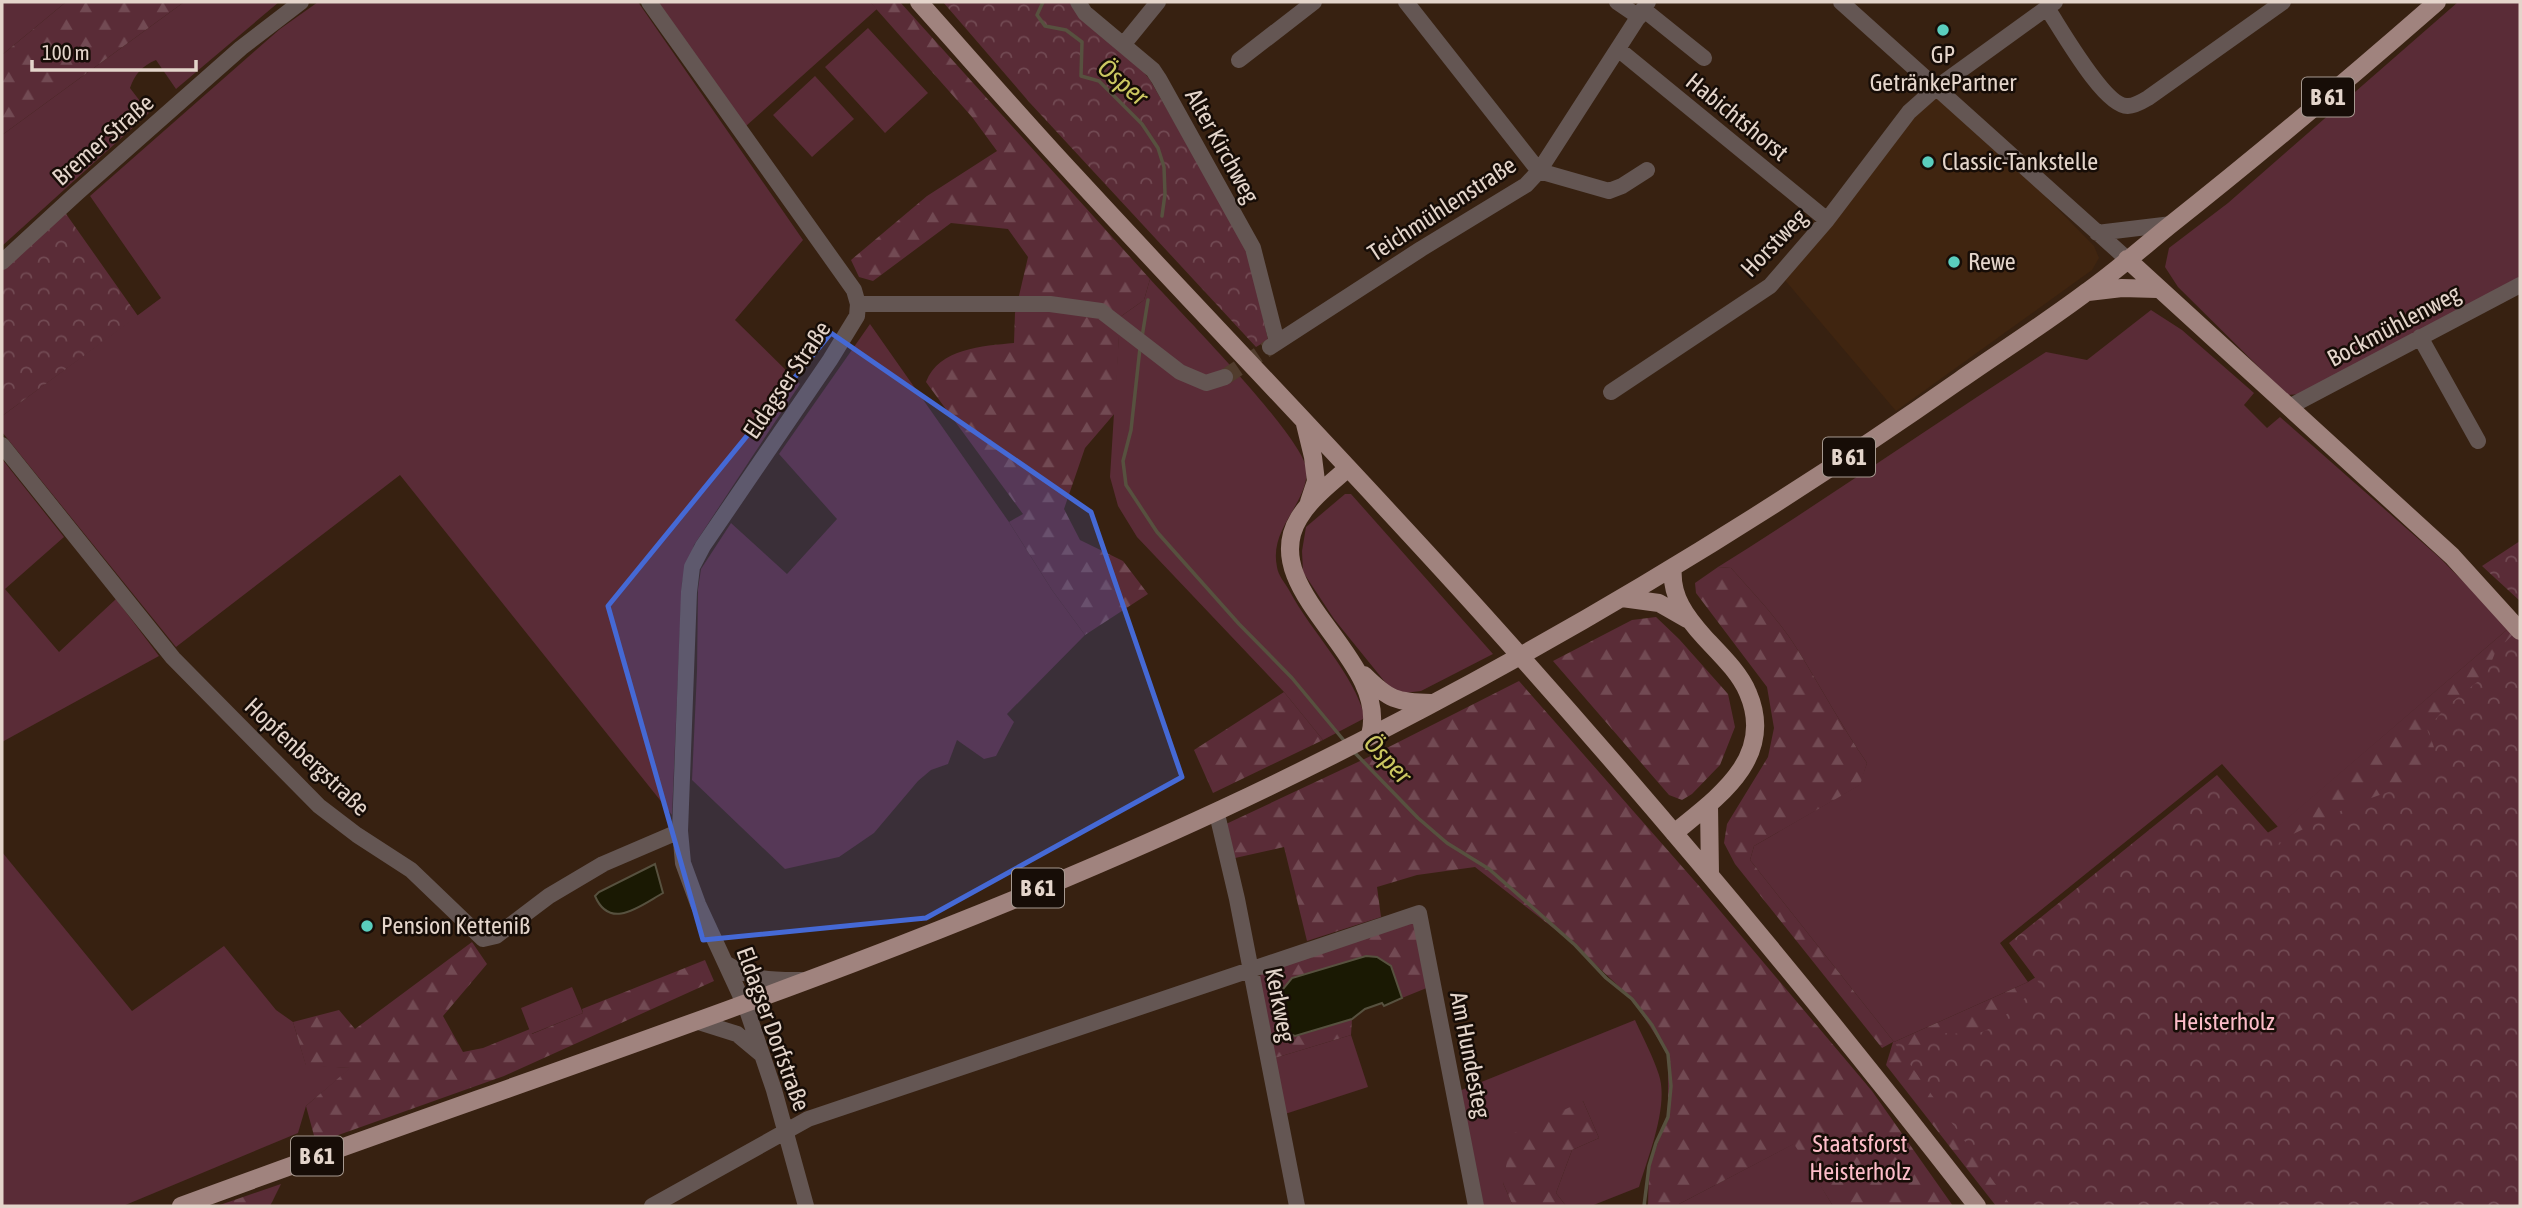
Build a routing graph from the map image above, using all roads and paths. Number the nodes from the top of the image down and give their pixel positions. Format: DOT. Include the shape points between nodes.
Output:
graph roads {
  1 [pos="301,2"];
  2 [pos="649,2"];
  3 [pos="919,2"];
  4 [pos="1078,2"];
  5 [pos="1158,2"];
  6 [pos="1314,2"];
  7 [pos="1406,2"];
  8 [pos="1617,2"];
  9 [pos="1840,2"];
  10 [pos="2283,2"];
  11 [pos="2437,2"];
  12 [pos="2051,5"];
  13 [pos="1643,9"];
  14 [pos="1123,45"];
  15 [pos="1618,50"];
  16 [pos="1704,58"];
  17 [pos="1239,60"];
  18 [pos="1936,88"];
  19 [pos="1647,170"];
  20 [pos="1539,171"];
  21 [pos="1827,220"];
  22 [pos="2172,224"];
  23 [pos="2097,233"];
  24 [pos="2127,259"];
  25 [pos="2,262"];
  26 [pos="2520,285"];
  27 [pos="2157,289"];
  28 [pos="2088,292"];
  29 [pos="858,304"];
  30 [pos="2420,337"];
  31 [pos="1273,345"];
  32 [pos="1225,377"];
  33 [pos="1611,392"];
  34 [pos="2288,407"];
  35 [pos="1304,421"];
  36 [pos="2478,441"];
  37 [pos="2,445"];
  38 [pos="1348,468"];
  39 [pos="1308,504"];
  40 [pos="1673,567"];
  41 [pos="1622,598"];
  42 [pos="1689,620"];
  43 [pos="2520,631"];
  44 [pos="1354,665"];
  45 [pos="1433,703"];
  46 [pos="1368,737"];
  47 [pos="1709,805"];
  48 [pos="1216,812"];
  49 [pos="680,831"];
  50 [pos="1674,833"];
  51 [pos="1710,874"];
  52 [pos="725,962"];
  53 [pos="1250,968"];
  54 [pos="807,980"];
  55 [pos="745,1005"];
  56 [pos="699,1022"];
  57 [pos="761,1054"];
  58 [pos="786,1130"];
  59 [pos="181,1206"];
  60 [pos="652,1206"];
  61 [pos="806,1206"];
  62 [pos="1297,1206"];
  63 [pos="1476,1206"];
  64 [pos="1977,1206"];
  1 -- 25 [label="street, Bremer Straße" via="241,48"];
  2 -- 29 [label="street, Eldagser Straße" via="854,290"];
  3 -- 35 [label="main road"];
  4 -- 14 [label="street, Alter Kirchweg"];
  5 -- 14 [label="street"];
  6 -- 17 [label="street"];
  7 -- 20 [label="street"];
  8 -- 13 [label="street"];
  9 -- 18 [label="street"];
  10 -- 12 [label="street" via="2148,98 2129,106 2115,103 2100,88"];
  11 -- 22 [label="main road, B 61" via="2340,88"];
  12 -- 18 [label="street, Horstweg"];
  13 -- 15 [label="street, Teichmühlenstraße"];
  13 -- 16 [label="street"];
  14 -- 31 [label="street, Alter Kirchweg" via="1159,79 1253,248"];
  15 -- 20 [label="street, Teichmühlenstraße"];
  15 -- 21 [label="street, Habichtshorst"];
  18 -- 21 [label="street, Horstweg" via="1909,112"];
  18 -- 23 [label="street"];
  19 -- 20 [label="street" via="1609,191"];
  20 -- 31 [label="street, Teichmühlenstraße" via="1526,185"];
  21 -- 33 [label="street, Horstweg" via="1770,285"];
  22 -- 23 [label="street"];
  22 -- 24 [label="main road, B 61"];
  23 -- 24 [label="street"];
  24 -- 27 [label="main road"];
  24 -- 28 [label="main road, B 61"];
  26 -- 30 [label="street, Bockmühlenweg"];
  27 -- 28 [label="main road"];
  27 -- 34 [label="main road"];
  28 -- 40 [label="main road, B 61" via="1860,450"];
  29 -- 32 [label="street" via="1050,304 1101,311 1181,372 1206,383"];
  29 -- 49 [label="street, Eldagser Straße" via="857,316 831,360 692,567"];
  30 -- 34 [label="street, Bockmühlenweg"];
  30 -- 36 [label="street"];
  34 -- 43 [label="main road" via="2452,556"];
  35 -- 38 [label="main road"];
  35 -- 39 [label="main road" via="1316,481"];
  37 -- 49 [label="street, Hopfenbergstraße" via="173,658 319,806 411,870 483,939 496,936 549,896 603,864"];
  38 -- 39 [label="main road"];
  38 -- 50 [label="main road"];
  39 -- 44 [label="main road" via="1292,531 1293,571"];
  40 -- 41 [label="main road, B 61"];
  40 -- 42 [label="main road" via="1675,595"];
  41 -- 42 [label="main road" via="1659,603"];
  41 -- 45 [label="main road, B 61"];
  42 -- 47 [label="main road" via="1748,692 1755,717 1754,743 1744,767"];
  44 -- 45 [label="main road" via="1397,701"];
  44 -- 46 [label="main road" via="1373,710"];
  45 -- 46 [label="main road, B 61"];
  46 -- 48 [label="main road, B 61"];
  47 -- 50 [label="main road"];
  47 -- 51 [label="main road"];
  48 -- 53 [label="street, Kerkweg"];
  48 -- 54 [label="main road, B 61"];
  49 -- 52 [label="street, Eldagser Dorfstraße" via="683,863"];
  50 -- 51 [label="main road"];
  51 -- 64 [label="main road"];
  52 -- 54 [label="street" via="744,975 765,980"];
  52 -- 55 [label="street, Eldagser Dorfstraße"];
  53 -- 58 [label="street" via="821,1114"];
  53 -- 62 [label="street, Kerkweg"];
  53 -- 63 [label="street, Am Hundesteg" via="1419,912"];
  54 -- 55 [label="main road, B 61"];
  55 -- 56 [label="main road, B 61"];
  55 -- 57 [label="street, Eldagser Dorfstraße"];
  56 -- 57 [label="street" via="737,1034"];
  56 -- 59 [label="main road, B 61"];
  57 -- 58 [label="street, Eldagser Dorfstraße"];
  58 -- 60 [label="street"];
  58 -- 61 [label="street, Eldagser Dorfstraße"];
}
